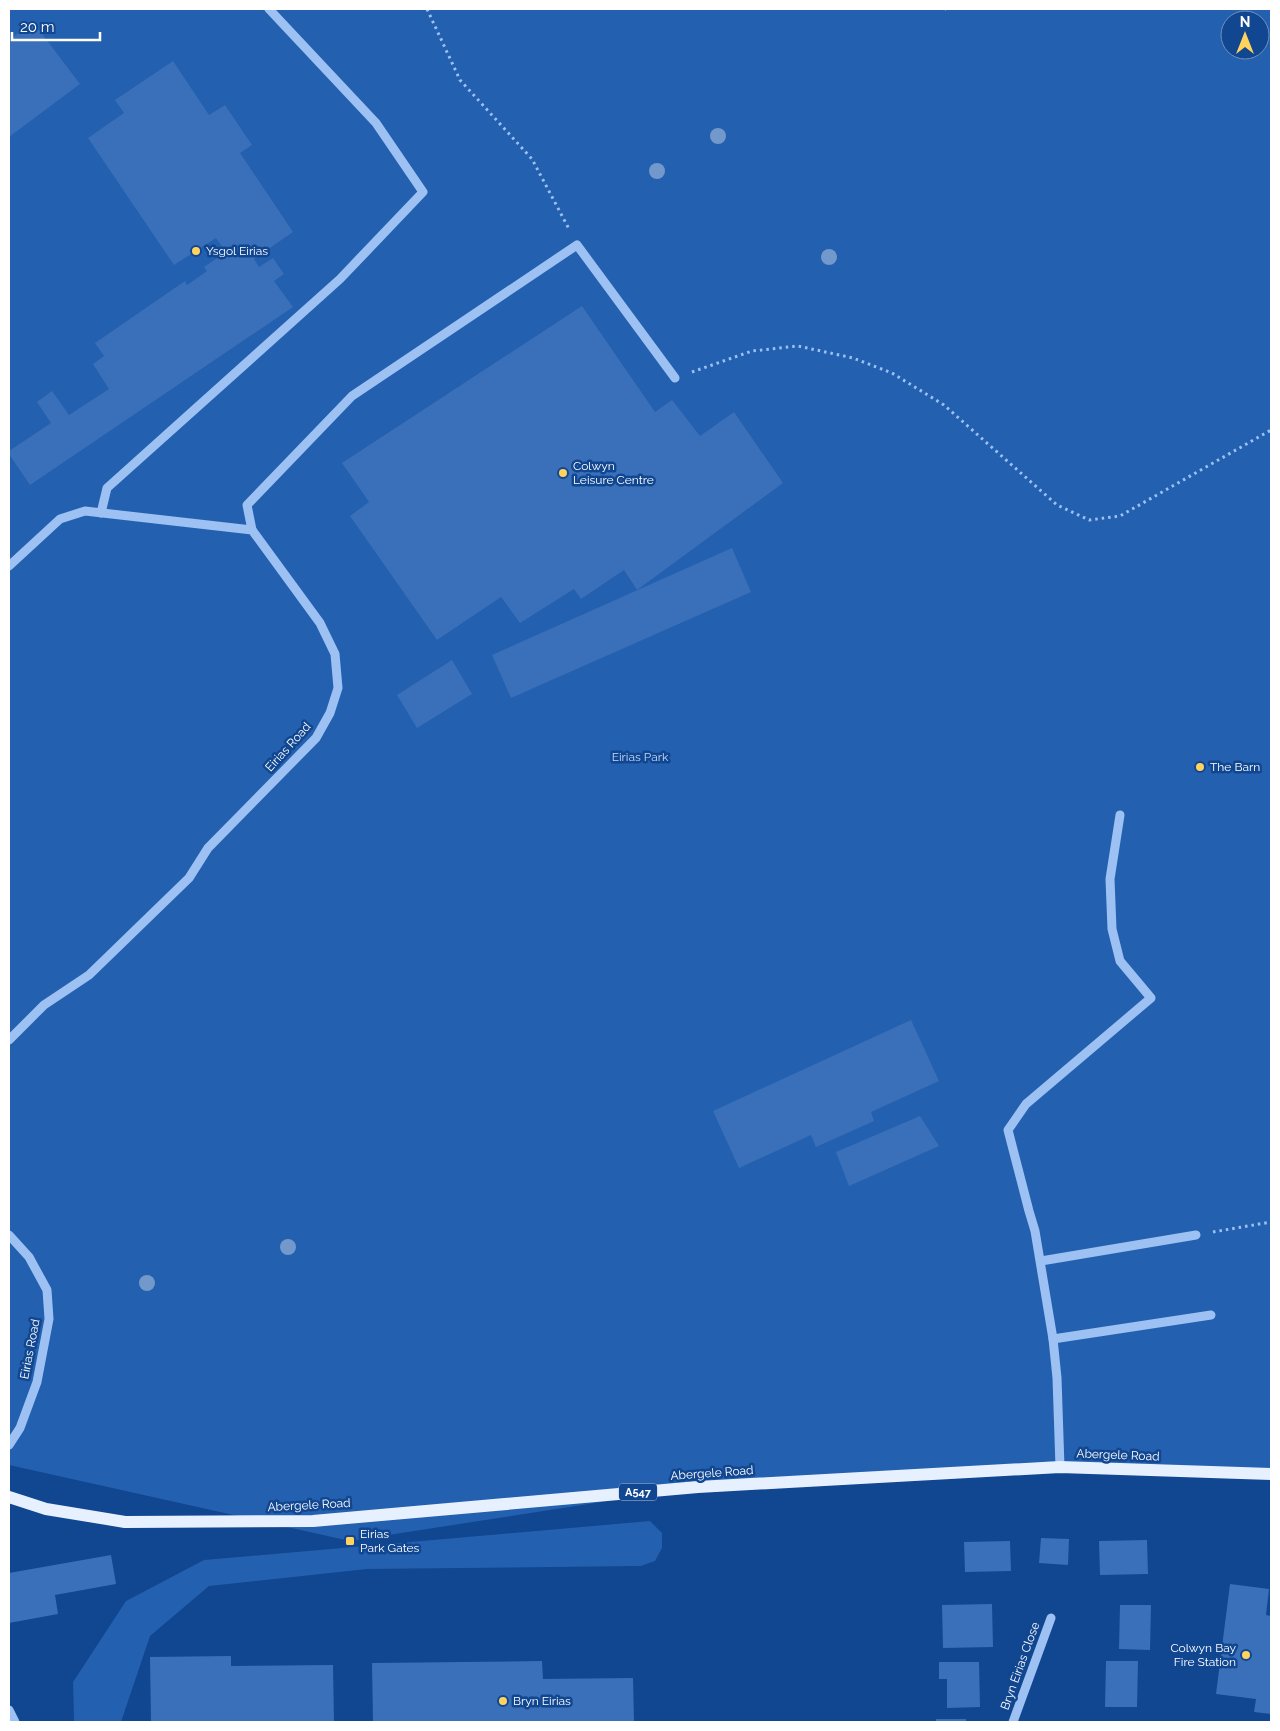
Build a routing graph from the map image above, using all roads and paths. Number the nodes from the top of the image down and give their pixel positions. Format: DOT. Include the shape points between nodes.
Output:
graph roads {
  1 [pos="269,9"];
  2 [pos="427,9"];
  3 [pos="577,245"];
  4 [pos="675,378"];
  5 [pos="1271,430"];
  6 [pos="101,513"];
  7 [pos="252,530"];
  8 [pos="9,566"];
  9 [pos="1120,815"];
  10 [pos="9,1040"];
  11 [pos="1271,1222"];
  12 [pos="1196,1234"];
  13 [pos="9,1235"];
  14 [pos="1041,1261"];
  15 [pos="1211,1315"];
  16 [pos="1054,1339"];
  17 [pos="9,1445"];
  18 [pos="1060,1467"];
  19 [pos="1271,1474"];
  20 [pos="9,1497"];
  21 [pos="1051,1618"];
  22 [pos="9,1710"];
  23 [pos="15,1722"];
  24 [pos="1013,1722"];
  1 -- 6 [label="street" via="376,123 423,192 340,279 106,488"];
  2 -- 3 [label="path" via="460,80 532,159"];
  3 -- 4 [label="street"];
  3 -- 7 [label="street" via="352,396 247,505"];
  4 -- 5 [label="path" via="752,351 798,346 853,358 892,373 944,405 1057,506 1089,520 1120,516"];
  6 -- 7 [label="street"];
  6 -- 8 [label="street" via="84,511 60,519"];
  7 -- 10 [label="street, Eirias Road" via="320,623 335,654 338,688 330,713 316,738 208,848 189,878 89,975 44,1005"];
  9 -- 14 [label="street" via="1110,878 1112,929 1120,961 1151,998 1026,1104 1008,1130"];
  11 -- 12 [label="path"];
  12 -- 14 [label="street"];
  13 -- 17 [label="street, Eirias Road" via="29,1256 47,1290 49,1319 37,1382 20,1428"];
  14 -- 16 [label="street"];
  15 -- 16 [label="street"];
  16 -- 18 [label="street"];
  18 -- 19 [label="main road, Abergele Road / A547"];
  18 -- 20 [label="main road, Abergele Road / A547" via="698,1487 313,1521 125,1522 46,1509"];
  21 -- 24 [label="street, Bryn Eirias Close"];
  22 -- 23 [label="street"];
}
